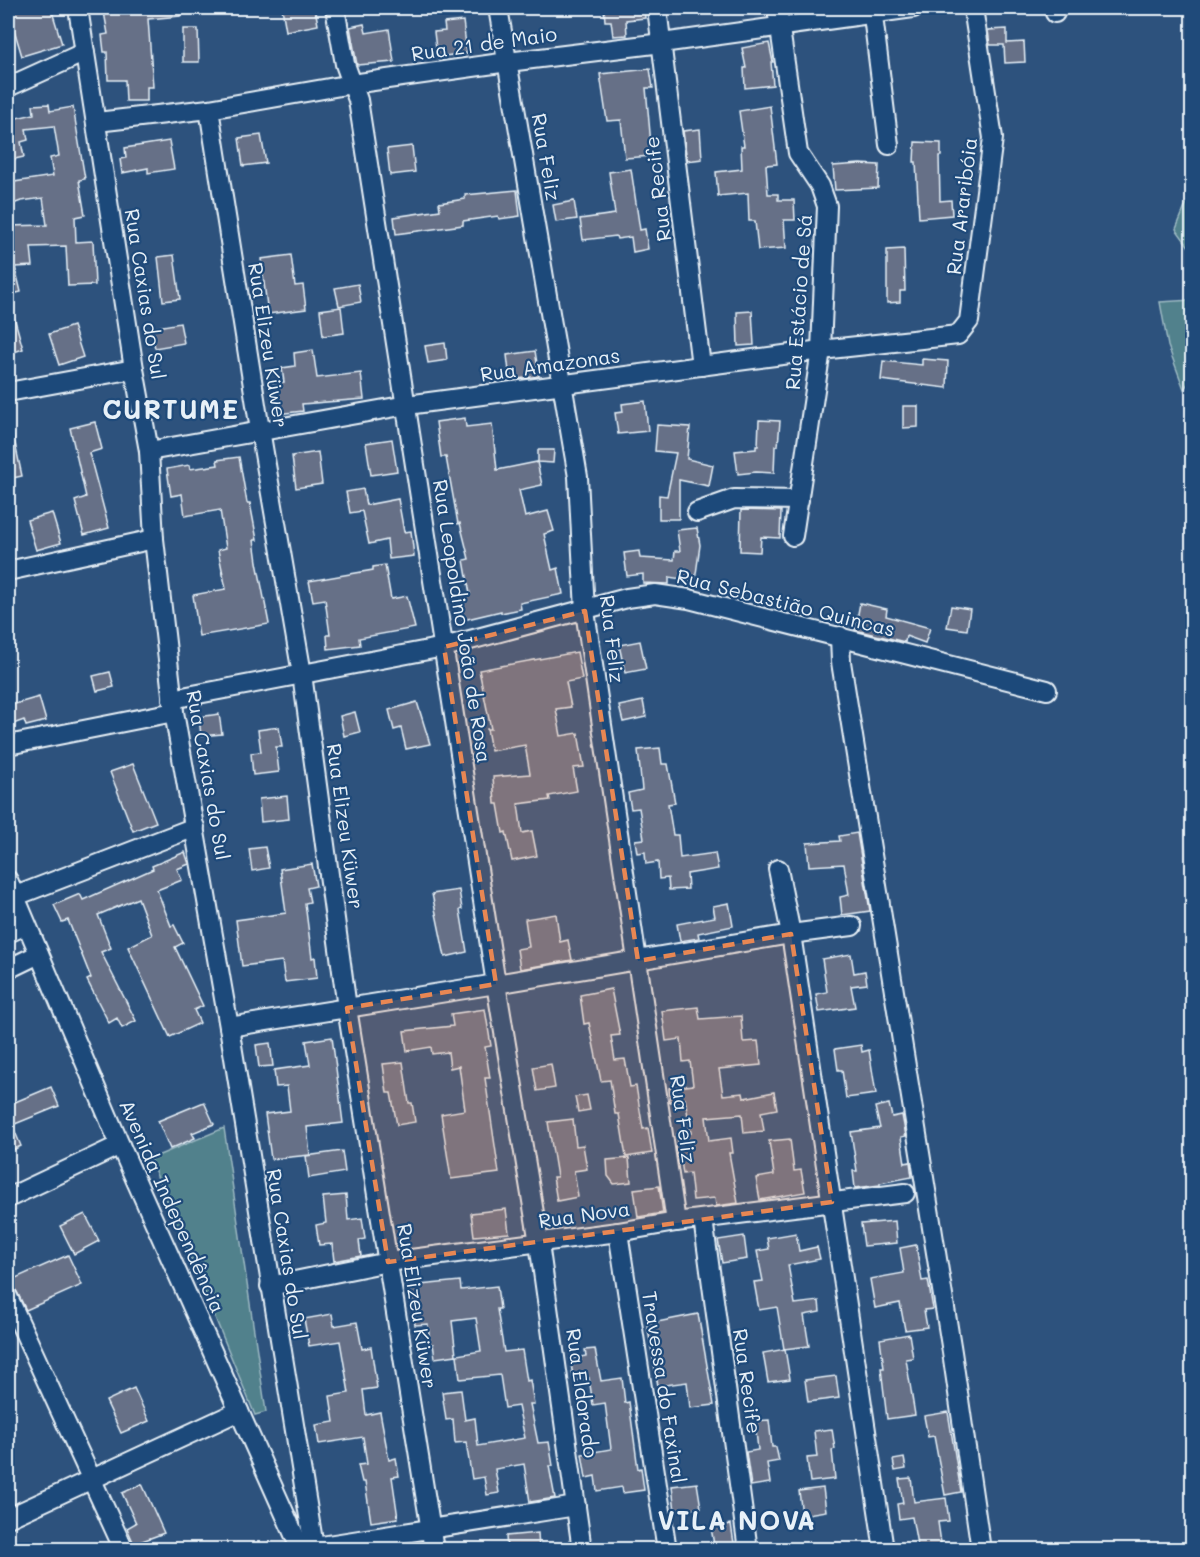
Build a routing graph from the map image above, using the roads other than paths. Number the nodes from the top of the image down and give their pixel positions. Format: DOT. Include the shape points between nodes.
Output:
graph roads {
  1 [pos="78,8"];
  2 [pos="335,8"];
  3 [pos="498,8"];
  4 [pos="657,8"];
  5 [pos="777,8"];
  6 [pos="913,8"];
  7 [pos="973,8"];
  8 [pos="872,10"];
  9 [pos="779,26"];
  10 [pos="662,43"];
  11 [pos="85,52"];
  12 [pos="508,62"];
  13 [pos="352,84"];
  14 [pos="8,87"];
  15 [pos="209,109"];
  16 [pos="97,122"];
  17 [pos="889,145"];
  18 [pos="958,335"];
  19 [pos="821,350"];
  20 [pos="701,366"];
  21 [pos="134,369"];
  22 [pos="563,386"];
  23 [pos="8,392"];
  24 [pos="407,405"];
  25 [pos="260,430"];
  26 [pos="149,451"];
  27 [pos="799,500"];
  28 [pos="697,512"];
  29 [pos="793,536"];
  30 [pos="154,539"];
  31 [pos="8,571"];
  32 [pos="585,611"];
  33 [pos="840,636"];
  34 [pos="444,647"];
  35 [pos="302,674"];
  36 [pos="1047,690"];
  37 [pos="173,706"];
  38 [pos="8,745"];
  39 [pos="195,827"];
  40 [pos="778,869"];
  41 [pos="10,888"];
  42 [pos="26,925"];
  43 [pos="852,926"];
  44 [pos="8,933"];
  45 [pos="790,934"];
  46 [pos="39,954"];
  47 [pos="638,961"];
  48 [pos="8,969"];
  49 [pos="496,984"];
  50 [pos="347,1008"];
  51 [pos="229,1027"];
  52 [pos="120,1145"];
  53 [pos="905,1193"];
  54 [pos="8,1198"];
  55 [pos="832,1202"];
  56 [pos="703,1219"];
  57 [pos="676,1222"];
  58 [pos="618,1232"];
  59 [pos="539,1243"];
  60 [pos="388,1262"];
  61 [pos="270,1286"];
  62 [pos="8,1297"];
  63 [pos="239,1411"];
  64 [pos="91,1480"];
  65 [pos="576,1506"];
  66 [pos="8,1518"];
  67 [pos="431,1527"];
  68 [pos="306,1549"];
  69 [pos="124,1550"];
  70 [pos="434,1550"];
  71 [pos="582,1550"];
  72 [pos="667,1550"];
  73 [pos="748,1550"];
  74 [pos="884,1550"];
  75 [pos="981,1550"];
  1 -- 11 [label="street, Rua Caxias do Sul"];
  2 -- 13 [label="street, Rua Leopoldino João de Rosa"];
  3 -- 12 [label="street, Rua Feliz"];
  4 -- 10 [label="street, Rua Recife"];
  5 -- 9 [label="street, Rua Estácio de Sá"];
  6 -- 8 [label="street, Rua 21 de Maio"];
  7 -- 18 [label="street, Rua Araribóia" via="993,138 969,321"];
  8 -- 9 [label="street, Rua 21 de Maio"];
  8 -- 17 [label="street"];
  9 -- 10 [label="street, Rua 21 de Maio"];
  9 -- 19 [label="street, Rua Estácio de Sá" via="798,153 820,186 827,206"];
  10 -- 12 [label="street, Rua 21 de Maio"];
  10 -- 20 [label="street, Rua Recife"];
  11 -- 14 [label="street"];
  11 -- 16 [label="street, Rua Caxias do Sul"];
  12 -- 13 [label="street, Rua 21 de Maio"];
  12 -- 22 [label="street, Rua Feliz"];
  13 -- 15 [label="street, Rua 21 de Maio"];
  13 -- 24 [label="street, Rua Leopoldino João de Rosa" via="358,100"];
  15 -- 16 [label="street, Rua 21 de Maio"];
  15 -- 25 [label="street, Rua Elizeu Küwer"];
  16 -- 21 [label="street, Rua Caxias do Sul"];
  18 -- 19 [label="street, Rua Amazonas"];
  19 -- 20 [label="street, Rua Amazonas"];
  19 -- 27 [label="street, Rua Estácio de Sá"];
  20 -- 22 [label="street, Rua Amazonas"];
  21 -- 23 [label="street"];
  21 -- 26 [label="street, Rua Caxias do Sul"];
  22 -- 24 [label="street, Rua Amazonas"];
  22 -- 32 [label="street, Rua Feliz" via="578,477"];
  24 -- 25 [label="street, Rua Amazonas"];
  24 -- 34 [label="street, Rua Leopoldino João de Rosa"];
  25 -- 26 [label="street, Rua Amazonas"];
  25 -- 35 [label="street, Rua Elizeu Küwer"];
  26 -- 30 [label="street, Rua Caxias do Sul"];
  27 -- 28 [label="street" via="734,499"];
  27 -- 29 [label="street, Rua Estácio de Sá"];
  30 -- 31 [label="street"];
  30 -- 37 [label="street, Rua Caxias do Sul"];
  32 -- 33 [label="street, Rua Sebastião Quincas" via="655,594"];
  32 -- 34 [label="street, Rua Sebastião Quincas"];
  32 -- 47 [label="street, Rua Feliz"];
  33 -- 36 [label="street, Rua Sebastião Quincas"];
  33 -- 75 [label="street"];
  34 -- 35 [label="street, Rua Sebastião Quincas"];
  34 -- 49 [label="street, Rua Leopoldino João de Rosa"];
  35 -- 37 [label="street, Rua Sebastião Quincas"];
  35 -- 50 [label="street, Rua Elizeu Küwer"];
  37 -- 38 [label="street, Rua Sebastião Quincas"];
  37 -- 39 [label="street, Rua Caxias do Sul"];
  39 -- 41 [label="street"];
  39 -- 51 [label="street, Rua Caxias do Sul"];
  40 -- 45 [label="street"];
  41 -- 42 [label="street, Avenida Independência"];
  42 -- 44 [label="street"];
  42 -- 46 [label="street, Avenida Independência"];
  43 -- 45 [label="street"];
  45 -- 47 [label="street"];
  45 -- 55 [label="street"];
  46 -- 48 [label="street"];
  46 -- 52 [label="street, Avenida Independência"];
  47 -- 49 [label="street"];
  47 -- 57 [label="street, Rua Feliz"];
  49 -- 50 [label="street"];
  49 -- 59 [label="street, Rua Leopoldino João de Rosa"];
  50 -- 51 [label="street"];
  50 -- 60 [label="street, Rua Elizeu Küwer"];
  51 -- 61 [label="street, Rua Caxias do Sul"];
  52 -- 54 [label="street"];
  52 -- 63 [label="street, Avenida Independência"];
  53 -- 55 [label="street, Rua Nova"];
  55 -- 56 [label="street, Rua Nova"];
  55 -- 74 [label="street"];
  56 -- 57 [label="street, Rua Nova"];
  56 -- 73 [label="street, Rua Recife"];
  57 -- 58 [label="street, Rua Nova"];
  58 -- 59 [label="street, Rua Nova"];
  58 -- 72 [label="street, Travessa do Faxinal"];
  59 -- 60 [label="street, Rua Nova"];
  59 -- 65 [label="street, Rua Eldorado"];
  60 -- 61 [label="street, Rua Nova"];
  60 -- 67 [label="street, Rua Elizeu Küwer"];
  61 -- 68 [label="street, Rua Caxias do Sul"];
  62 -- 64 [label="street"];
  63 -- 64 [label="street"];
  63 -- 68 [label="street, Avenida Independência"];
  64 -- 66 [label="street"];
  64 -- 69 [label="street"];
  65 -- 67 [label="street"];
  65 -- 71 [label="street, Rua Eldorado"];
  67 -- 68 [label="street"];
  67 -- 70 [label="street, Rua Elizeu Küwer"];
}
